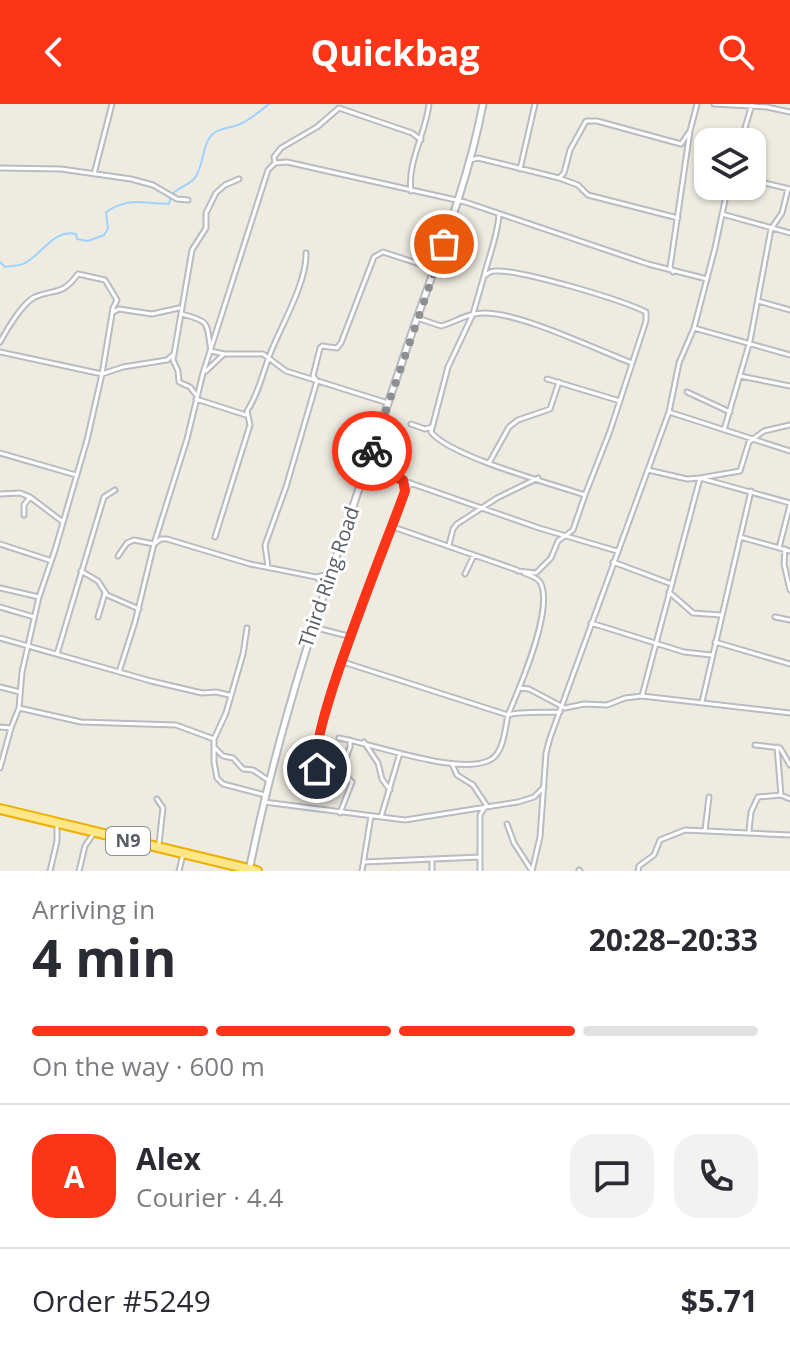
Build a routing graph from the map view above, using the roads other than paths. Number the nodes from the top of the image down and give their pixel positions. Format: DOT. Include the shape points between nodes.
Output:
graph roads {
  1 [pos="112,104"];
  2 [pos="420,104"];
  3 [pos="483,104"];
  4 [pos="535,104"];
  5 [pos="697,104"];
  6 [pos="714,104"];
  7 [pos="429,105"];
  8 [pos="751,106"];
  9 [pos="790,112"];
  10 [pos="745,128"];
  11 [pos="690,131"];
  12 [pos="421,140"];
  13 [pos="471,160"];
  14 [pos="275,163"];
  15 [pos="0,168"];
  16 [pos="520,169"];
  17 [pos="94,175"];
  18 [pos="559,178"];
  19 [pos="239,179"];
  20 [pos="766,183"];
  21 [pos="789,189"];
  22 [pos="411,191"];
  23 [pos="188,200"];
  24 [pos="725,200"];
  25 [pos="457,202"];
  26 [pos="499,213"];
  27 [pos="722,214"];
  28 [pos="678,218"];
  29 [pos="771,229"];
  30 [pos="790,233"];
  31 [pos="306,253"];
  32 [pos="435,269"];
  33 [pos="673,272"];
  34 [pos="484,276"];
  35 [pos="707,279"];
  36 [pos="758,301"];
  37 [pos="180,308"];
  38 [pos="790,310"];
  39 [pos="113,312"];
  40 [pos="182,314"];
  41 [pos="473,314"];
  42 [pos="417,318"];
  43 [pos="694,328"];
  44 [pos="750,341"];
  45 [pos="0,342"];
  46 [pos="211,351"];
  47 [pos="0,352"];
  48 [pos="224,354"];
  49 [pos="790,355"];
  50 [pos="173,357"];
  51 [pos="269,358"];
  52 [pos="167,360"];
  53 [pos="632,363"];
  54 [pos="177,368"];
  55 [pos="203,373"];
  56 [pos="102,374"];
  57 [pos="740,376"];
  58 [pos="547,379"];
  59 [pos="317,381"];
  60 [pos="559,382"];
  61 [pos="790,386"];
  62 [pos="687,392"];
  63 [pos="196,397"];
  64 [pos="620,401"];
  65 [pos="388,403"];
  66 [pos="669,412"];
  67 [pos="730,412"];
  68 [pos="246,415"];
  69 [pos="411,424"];
  70 [pos="790,425"];
  71 [pos="432,427"];
  72 [pos="724,430"];
  73 [pos="753,440"];
  74 [pos="790,451"];
  75 [pos="0,453"];
  76 [pos="489,463"];
  77 [pos="367,468"];
  78 [pos="648,470"];
  79 [pos="524,474"];
  80 [pos="76,475"];
  81 [pos="538,478"];
  82 [pos="700,478"];
  83 [pos="403,480"];
  84 [pos="411,483"];
  85 [pos="524,484"];
  86 [pos="115,490"];
  87 [pos="405,491"];
  88 [pos="751,491"];
  89 [pos="0,494"];
  90 [pos="585,495"];
  91 [pos="30,497"];
  92 [pos="790,504"];
  93 [pos="483,508"];
  94 [pos="24,515"];
  95 [pos="63,522"];
  96 [pos="393,527"];
  97 [pos="573,530"];
  98 [pos="566,536"];
  99 [pos="215,537"];
  100 [pos="740,537"];
  101 [pos="578,540"];
  102 [pos="0,544"];
  103 [pos="154,544"];
  104 [pos="448,546"];
  105 [pos="779,548"];
  106 [pos="788,550"];
  107 [pos="617,551"];
  108 [pos="474,555"];
  109 [pos="118,556"];
  110 [pos="50,561"];
  111 [pos="613,562"];
  112 [pos="268,567"];
  113 [pos="81,571"];
  114 [pos="518,571"];
  115 [pos="329,574"];
  116 [pos="465,574"];
  117 [pos="316,577"];
  118 [pos="670,583"];
  119 [pos="325,585"];
  120 [pos="0,588"];
  121 [pos="790,590"];
  122 [pos="668,592"];
  123 [pos="105,593"];
  124 [pos="39,597"];
  125 [pos="0,607"];
  126 [pos="139,609"];
  127 [pos="721,615"];
  128 [pos="34,617"];
  129 [pos="98,617"];
  130 [pos="775,617"];
  131 [pos="790,620"];
  132 [pos="591,623"];
  133 [pos="312,627"];
  134 [pos="247,628"];
  135 [pos="352,637"];
  136 [pos="0,638"];
  137 [pos="654,642"];
  138 [pos="715,642"];
  139 [pos="27,647"];
  140 [pos="57,654"];
  141 [pos="712,655"];
  142 [pos="343,662"];
  143 [pos="790,664"];
  144 [pos="119,672"];
  145 [pos="0,687"];
  146 [pos="519,688"];
  147 [pos="21,692"];
  148 [pos="229,695"];
  149 [pos="642,696"];
  150 [pos="701,703"];
  151 [pos="19,708"];
  152 [pos="561,710"];
  153 [pos="790,713"];
  154 [pos="508,715"];
  155 [pos="0,727"];
  156 [pos="11,728"];
  157 [pos="339,738"];
  158 [pos="214,739"];
  159 [pos="350,740"];
  160 [pos="364,742"];
  161 [pos="755,745"];
  162 [pos="777,747"];
  163 [pos="215,748"];
  164 [pos="400,753"];
  165 [pos="452,764"];
  166 [pos="0,765"];
  167 [pos="790,765"];
  168 [pos="340,775"];
  169 [pos="270,781"];
  170 [pos="544,787"];
  171 [pos="390,790"];
  172 [pos="266,795"];
  173 [pos="781,795"];
  174 [pos="534,797"];
  175 [pos="709,797"];
  176 [pos="157,799"];
  177 [pos="790,799"];
  178 [pos="542,800"];
  179 [pos="264,802"];
  180 [pos="486,807"];
  181 [pos="0,809"];
  182 [pos="476,809"];
  183 [pos="340,813"];
  184 [pos="371,815"];
  185 [pos="480,815"];
  186 [pos="381,817"];
  187 [pos="57,823"];
  188 [pos="507,824"];
  189 [pos="705,830"];
  190 [pos="94,833"];
  191 [pos="749,833"];
  192 [pos="790,835"];
  193 [pos="158,848"];
  194 [pos="183,854"];
  195 [pos="480,857"];
  196 [pos="432,860"];
  197 [pos="364,862"];
  198 [pos="252,870"];
  199 [pos="50,871"];
  200 [pos="79,871"];
  201 [pos="179,871"];
  202 [pos="362,871"];
  203 [pos="432,871"];
  204 [pos="480,871"];
  205 [pos="638,871"];
  1 -- 17 [label="street"];
  2 -- 7 [label="street"];
  3 -- 13 [label="street, Third Ring Road"];
  4 -- 16 [label="street"];
  5 -- 11 [label="street"];
  6 -- 8 [label="street"];
  7 -- 12 [label="street"];
  8 -- 9 [label="street"];
  8 -- 10 [label="street"];
  11 -- 18 [label="street" via="681,144 586,121"];
  11 -- 28 [label="street"];
  12 -- 14 [label="street" via="339,108 281,148"];
  12 -- 22 [label="street" via="409,177"];
  13 -- 16 [label="street"];
  13 -- 25 [label="street, Third Ring Road"];
  14 -- 22 [label="street"];
  14 -- 46 [label="street" via="268,170"];
  15 -- 17 [label="street"];
  16 -- 18 [label="street"];
  17 -- 23 [label="street" via="140,180"];
  18 -- 28 [label="street" via="588,195"];
  19 -- 37 [label="street" via="216,193 206,213"];
  20 -- 21 [label="street"];
  21 -- 29 [label="street"];
  22 -- 25 [label="street"];
  24 -- 27 [label="street"];
  25 -- 26 [label="street"];
  25 -- 32 [label="street, Third Ring Road"];
  26 -- 33 [label="street"];
  26 -- 34 [label="street"];
  27 -- 29 [label="street"];
  27 -- 35 [label="street"];
  28 -- 33 [label="street"];
  29 -- 30 [label="street"];
  29 -- 36 [label="street"];
  31 -- 51 [label="street" via="298,288"];
  32 -- 42 [label="street, Third Ring Road"];
  32 -- 59 [label="street" via="383,252 374,257 341,343 320,348 313,376"];
  33 -- 35 [label="street"];
  34 -- 41 [label="street"];
  34 -- 53 [label="street" via="497,271 524,276 646,312"];
  35 -- 43 [label="street"];
  36 -- 38 [label="street"];
  36 -- 44 [label="street"];
  37 -- 39 [label="street" via="152,314"];
  37 -- 40 [label="street"];
  39 -- 45 [label="street" via="117,300 105,280 78,274 55,293 31,298"];
  39 -- 56 [label="street"];
  40 -- 46 [label="street" via="205,322"];
  40 -- 50 [label="street"];
  41 -- 42 [label="street" via="441,326"];
  41 -- 53 [label="street" via="523,321"];
  41 -- 71 [label="street" via="448,367"];
  42 -- 65 [label="street, Third Ring Road"];
  43 -- 44 [label="street"];
  43 -- 66 [label="street" via="679,363"];
  44 -- 49 [label="street"];
  44 -- 57 [label="street"];
  46 -- 48 [label="street"];
  46 -- 55 [label="street"];
  47 -- 56 [label="street"];
  48 -- 51 [label="street"];
  48 -- 55 [label="street"];
  50 -- 52 [label="street"];
  50 -- 54 [label="street"];
  51 -- 59 [label="street" via="286,371"];
  51 -- 68 [label="street"];
  52 -- 54 [label="street"];
  52 -- 56 [label="street"];
  53 -- 64 [label="street"];
  54 -- 63 [label="street" via="179,382"];
  55 -- 63 [label="street"];
  56 -- 80 [label="street"];
  57 -- 61 [label="street"];
  57 -- 67 [label="street"];
  58 -- 60 [label="street"];
  59 -- 65 [label="street"];
  59 -- 112 [label="street" via="265,545"];
  60 -- 64 [label="street"];
  60 -- 76 [label="street" via="550,409 509,427"];
  62 -- 67 [label="street"];
  63 -- 68 [label="street"];
  63 -- 103 [label="street"];
  64 -- 90 [label="street"];
  65 -- 77 [label="street, Third Ring Road"];
  66 -- 72 [label="street"];
  66 -- 78 [label="street"];
  67 -- 72 [label="street"];
  68 -- 99 [label="street" via="250,425"];
  69 -- 71 [label="street"];
  70 -- 73 [label="street" via="764,431"];
  71 -- 76 [label="street" via="442,443"];
  72 -- 73 [label="street"];
  73 -- 74 [label="street"];
  73 -- 82 [label="street" via="740,471"];
  75 -- 80 [label="street"];
  76 -- 79 [label="street"];
  77 -- 83 [label="street"];
  77 -- 115 [label="street, Third Ring Road"];
  78 -- 82 [label="street"];
  78 -- 107 [label="street"];
  79 -- 81 [label="street"];
  79 -- 85 [label="street"];
  80 -- 95 [label="street"];
  81 -- 85 [label="street"];
  81 -- 90 [label="street"];
  82 -- 88 [label="street"];
  82 -- 118 [label="street"];
  83 -- 84 [label="street"];
  83 -- 87 [label="street"];
  84 -- 87 [label="street"];
  84 -- 93 [label="street"];
  85 -- 93 [label="street"];
  86 -- 113 [label="street" via="104,497"];
  87 -- 96 [label="street"];
  88 -- 92 [label="street"];
  88 -- 100 [label="street"];
  89 -- 91 [label="street"];
  90 -- 97 [label="street"];
  91 -- 94 [label="street"];
  91 -- 95 [label="street"];
  92 -- 105 [label="street"];
  93 -- 98 [label="street"];
  93 -- 104 [label="street" via="457,524"];
  95 -- 110 [label="street"];
  96 -- 104 [label="street"];
  96 -- 135 [label="street"];
  97 -- 98 [label="street"];
  97 -- 101 [label="street"];
  98 -- 101 [label="street"];
  98 -- 114 [label="street" via="536,573"];
  100 -- 105 [label="street"];
  100 -- 127 [label="street"];
  101 -- 107 [label="street"];
  102 -- 110 [label="street"];
  103 -- 109 [label="street" via="134,540"];
  103 -- 112 [label="street" via="167,539"];
  103 -- 126 [label="street"];
  104 -- 108 [label="street"];
  105 -- 106 [label="street"];
  106 -- 121 [label="street" via="784,564"];
  107 -- 111 [label="street"];
  108 -- 114 [label="street"];
  108 -- 116 [label="street"];
  110 -- 124 [label="street"];
  111 -- 118 [label="street"];
  111 -- 132 [label="street"];
  112 -- 117 [label="street"];
  113 -- 123 [label="street" via="98,581"];
  113 -- 140 [label="street"];
  114 -- 146 [label="street" via="538,578 545,603"];
  115 -- 117 [label="street"];
  115 -- 119 [label="street, Third Ring Road"];
  117 -- 119 [label="street"];
  118 -- 122 [label="street"];
  119 -- 133 [label="street, Third Ring Road"];
  120 -- 124 [label="street"];
  122 -- 127 [label="street" via="693,613"];
  122 -- 137 [label="street"];
  123 -- 126 [label="street"];
  123 -- 129 [label="street"];
  124 -- 128 [label="street"];
  125 -- 128 [label="street"];
  126 -- 144 [label="street"];
  127 -- 138 [label="street"];
  128 -- 139 [label="street"];
  130 -- 131 [label="street"];
  132 -- 137 [label="street"];
  132 -- 152 [label="street"];
  133 -- 135 [label="street"];
  133 -- 169 [label="street, Third Ring Road"];
  134 -- 148 [label="street"];
  135 -- 142 [label="street"];
  136 -- 139 [label="street"];
  137 -- 141 [label="street"];
  137 -- 149 [label="street"];
  138 -- 141 [label="street"];
  138 -- 143 [label="street"];
  139 -- 140 [label="street"];
  139 -- 147 [label="street"];
  140 -- 144 [label="street"];
  141 -- 150 [label="street"];
  142 -- 154 [label="street"];
  142 -- 168 [label="street" via="315,765"];
  144 -- 148 [label="street"];
  145 -- 147 [label="street"];
  146 -- 152 [label="street"];
  146 -- 154 [label="street"];
  147 -- 151 [label="street"];
  148 -- 158 [label="street"];
  149 -- 150 [label="street"];
  149 -- 152 [label="street"];
  150 -- 153 [label="street"];
  151 -- 156 [label="street"];
  151 -- 158 [label="street" via="81,722 176,725"];
  152 -- 154 [label="street"];
  152 -- 170 [label="street" via="546,753"];
  154 -- 165 [label="street" via="501,747 490,760"];
  155 -- 156 [label="street"];
  156 -- 166 [label="street"];
  157 -- 159 [label="street"];
  158 -- 163 [label="street"];
  159 -- 160 [label="street"];
  159 -- 168 [label="street"];
  160 -- 164 [label="street"];
  160 -- 171 [label="street"];
  161 -- 162 [label="street"];
  162 -- 167 [label="street"];
  162 -- 173 [label="street"];
  163 -- 169 [label="street"];
  163 -- 172 [label="street" via="217,778 223,784"];
  164 -- 165 [label="street"];
  164 -- 171 [label="street"];
  165 -- 180 [label="street"];
  168 -- 183 [label="street" via="352,782"];
  169 -- 172 [label="street, Third Ring Road"];
  170 -- 174 [label="street"];
  170 -- 178 [label="street"];
  171 -- 186 [label="street"];
  172 -- 179 [label="street, Third Ring Road"];
  173 -- 177 [label="street"];
  173 -- 191 [label="street" via="758,797"];
  174 -- 178 [label="street"];
  174 -- 180 [label="street"];
  175 -- 189 [label="street"];
  176 -- 193 [label="street" via="163,808"];
  178 -- 188 [label="street" via="532,871"];
  179 -- 183 [label="street"];
  179 -- 198 [label="street, Third Ring Road"];
  180 -- 182 [label="street"];
  180 -- 185 [label="street"];
  181 -- 187 [label="highway, N9"];
  182 -- 185 [label="street"];
  182 -- 186 [label="street" via="413,820"];
  183 -- 184 [label="street"];
  184 -- 186 [label="street"];
  184 -- 197 [label="street"];
  185 -- 195 [label="street"];
  187 -- 190 [label="highway, N9"];
  187 -- 199 [label="street"];
  189 -- 191 [label="street"];
  189 -- 205 [label="street" via="685,830 660,840"];
  190 -- 193 [label="highway, N9"];
  190 -- 200 [label="street"];
  191 -- 192 [label="street"];
  193 -- 194 [label="highway, N9"];
  194 -- 198 [label="highway, N9"];
  194 -- 201 [label="street"];
  195 -- 196 [label="street"];
  195 -- 204 [label="street"];
  196 -- 197 [label="street"];
  196 -- 203 [label="street"];
  197 -- 202 [label="street"];
}
